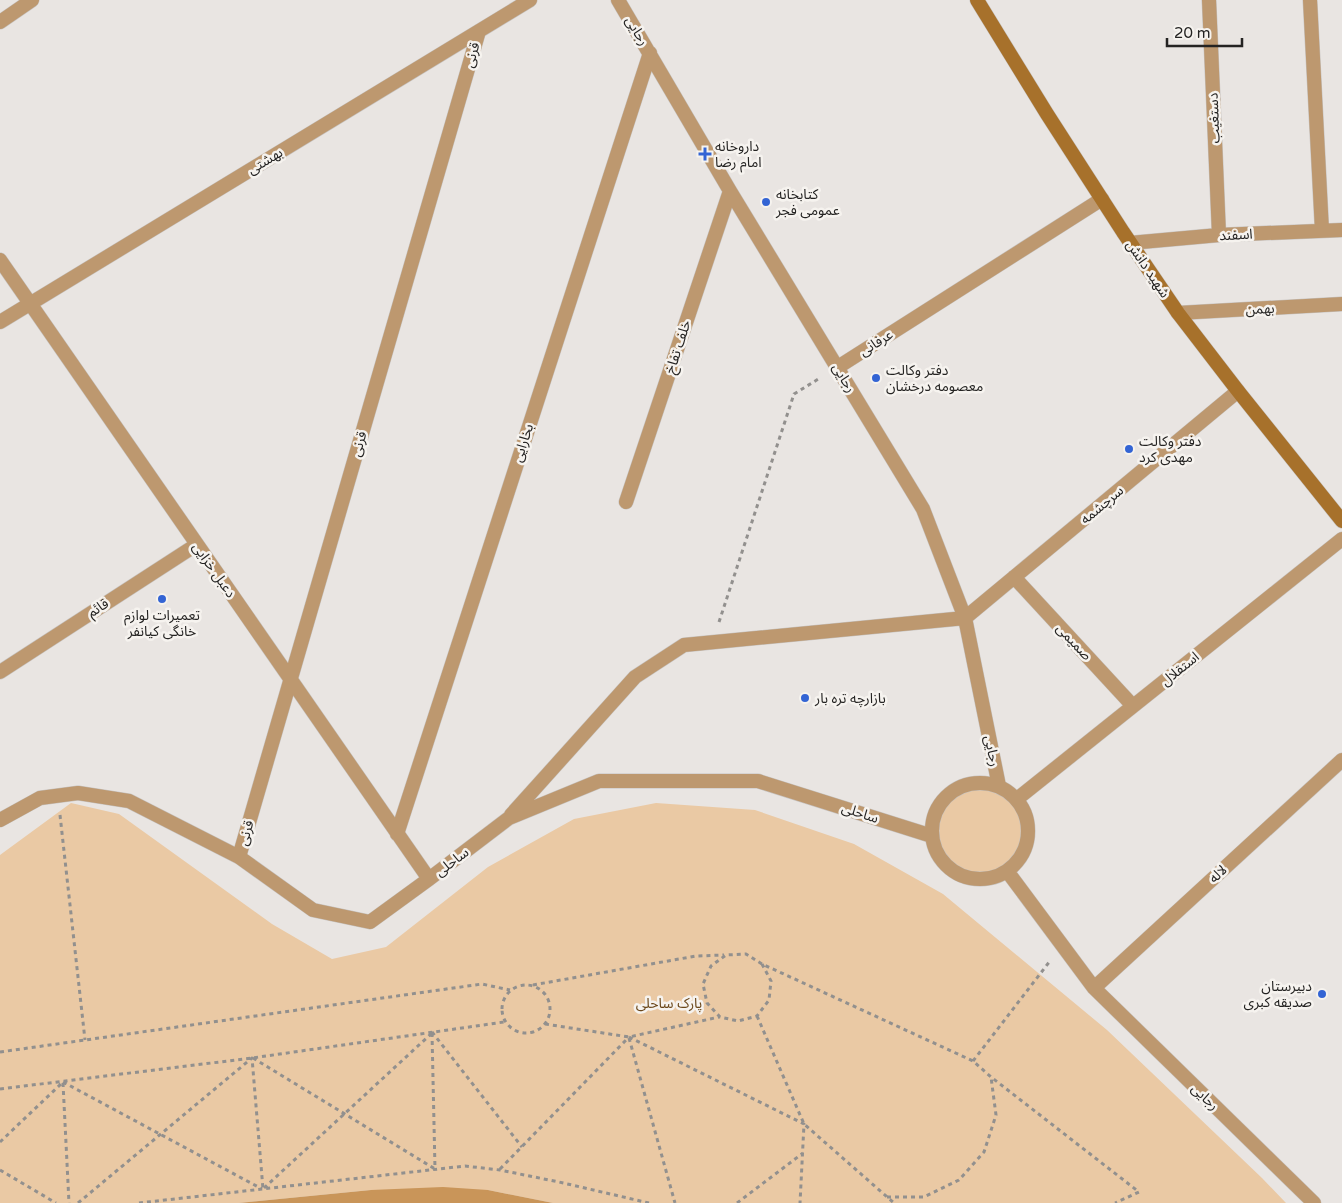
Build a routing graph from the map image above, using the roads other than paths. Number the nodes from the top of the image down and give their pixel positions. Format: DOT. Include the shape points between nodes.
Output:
graph roads {
  1 [pos="32,0"];
  2 [pos="530,0"];
  3 [pos="618,0"];
  4 [pos="977,0"];
  5 [pos="1210,0"];
  6 [pos="1310,0"];
  7 [pos="0,22"];
  8 [pos="478,31"];
  9 [pos="650,53"];
  10 [pos="730,191"];
  11 [pos="1102,199"];
  12 [pos="1342,230"];
  13 [pos="1322,231"];
  14 [pos="1219,235"];
  15 [pos="1130,243"];
  16 [pos="0,260"];
  17 [pos="30,304"];
  18 [pos="1342,304"];
  19 [pos="1178,313"];
  20 [pos="0,322"];
  21 [pos="838,367"];
  22 [pos="1238,391"];
  23 [pos="626,502"];
  24 [pos="1342,521"];
  25 [pos="1342,538"];
  26 [pos="196,545"];
  27 [pos="1014,578"];
  28 [pos="965,618"];
  29 [pos="0,672"];
  30 [pos="290,680"];
  31 [pos="1133,706"];
  32 [pos="1342,760"];
  33 [pos="999,786"];
  34 [pos="1018,799"];
  35 [pos="509,818"];
  36 [pos="0,820"];
  37 [pos="397,834"];
  38 [pos="932,836"];
  39 [pos="239,857"];
  40 [pos="1007,871"];
  41 [pos="428,879"];
  42 [pos="1094,988"];
  43 [pos="1314,1203"];
  1 -- 7 [label="street"];
  2 -- 8 [label="street, بهشتی"];
  3 -- 9 [label="street, رجایی"];
  4 -- 11 [label="main road, شهید دانش"];
  5 -- 14 [label="street, دستغیب"];
  6 -- 13 [label="street"];
  8 -- 17 [label="street, بهشتی"];
  8 -- 30 [label="street, قرنی"];
  9 -- 10 [label="street, رجایی"];
  9 -- 37 [label="street, بخارایی"];
  10 -- 21 [label="street, رجایی"];
  10 -- 23 [label="street, خلف تفاخ"];
  11 -- 15 [label="main road, شهید دانش"];
  11 -- 21 [label="street, عرفانی"];
  12 -- 13 [label="street, اسفند"];
  13 -- 14 [label="street, اسفند"];
  14 -- 15 [label="street, اسفند"];
  15 -- 19 [label="main road, شهید دانش"];
  16 -- 17 [label="street, دعبل خزایی"];
  17 -- 20 [label="street, بهشتی"];
  17 -- 26 [label="street, دعبل خزایی"];
  18 -- 19 [label="street, بهمن"];
  19 -- 22 [label="main road, شهید دانش"];
  21 -- 28 [label="street, رجایی" via="923,509"];
  22 -- 24 [label="main road, شهید دانش"];
  22 -- 27 [label="street, سرچشمه"];
  25 -- 31 [label="street, استقلال"];
  26 -- 29 [label="street, قائم"];
  26 -- 30 [label="street, دعبل خزایی"];
  27 -- 28 [label="street, سرچشمه"];
  27 -- 31 [label="street, صمیمی"];
  28 -- 33 [label="street, رجایی"];
  28 -- 35 [label="street" via="684,645 635,677"];
  30 -- 37 [label="street, دعبل خزایی"];
  30 -- 39 [label="street, قرنی"];
  31 -- 34 [label="street, استقلال"];
  32 -- 42 [label="street, لاله"];
  33 -- 34 [label="street"];
  33 -- 38 [label="street" via="974,782 951,792 936,812"];
  34 -- 40 [label="street" via="1028,824 1024,851"];
  35 -- 38 [label="street, ساحلی" via="599,781 758,781"];
  35 -- 41 [label="street, ساحلی"];
  36 -- 39 [label="street, ساحلی" via="40,798 78,793 129,801"];
  37 -- 41 [label="street, دعبل خزایی"];
  38 -- 40 [label="street" via="941,859 960,875 984,880"];
  39 -- 41 [label="street, ساحلی" via="312,910 370,922"];
  40 -- 42 [label="street, رجایی"];
  42 -- 43 [label="street, رجایی"];
}
